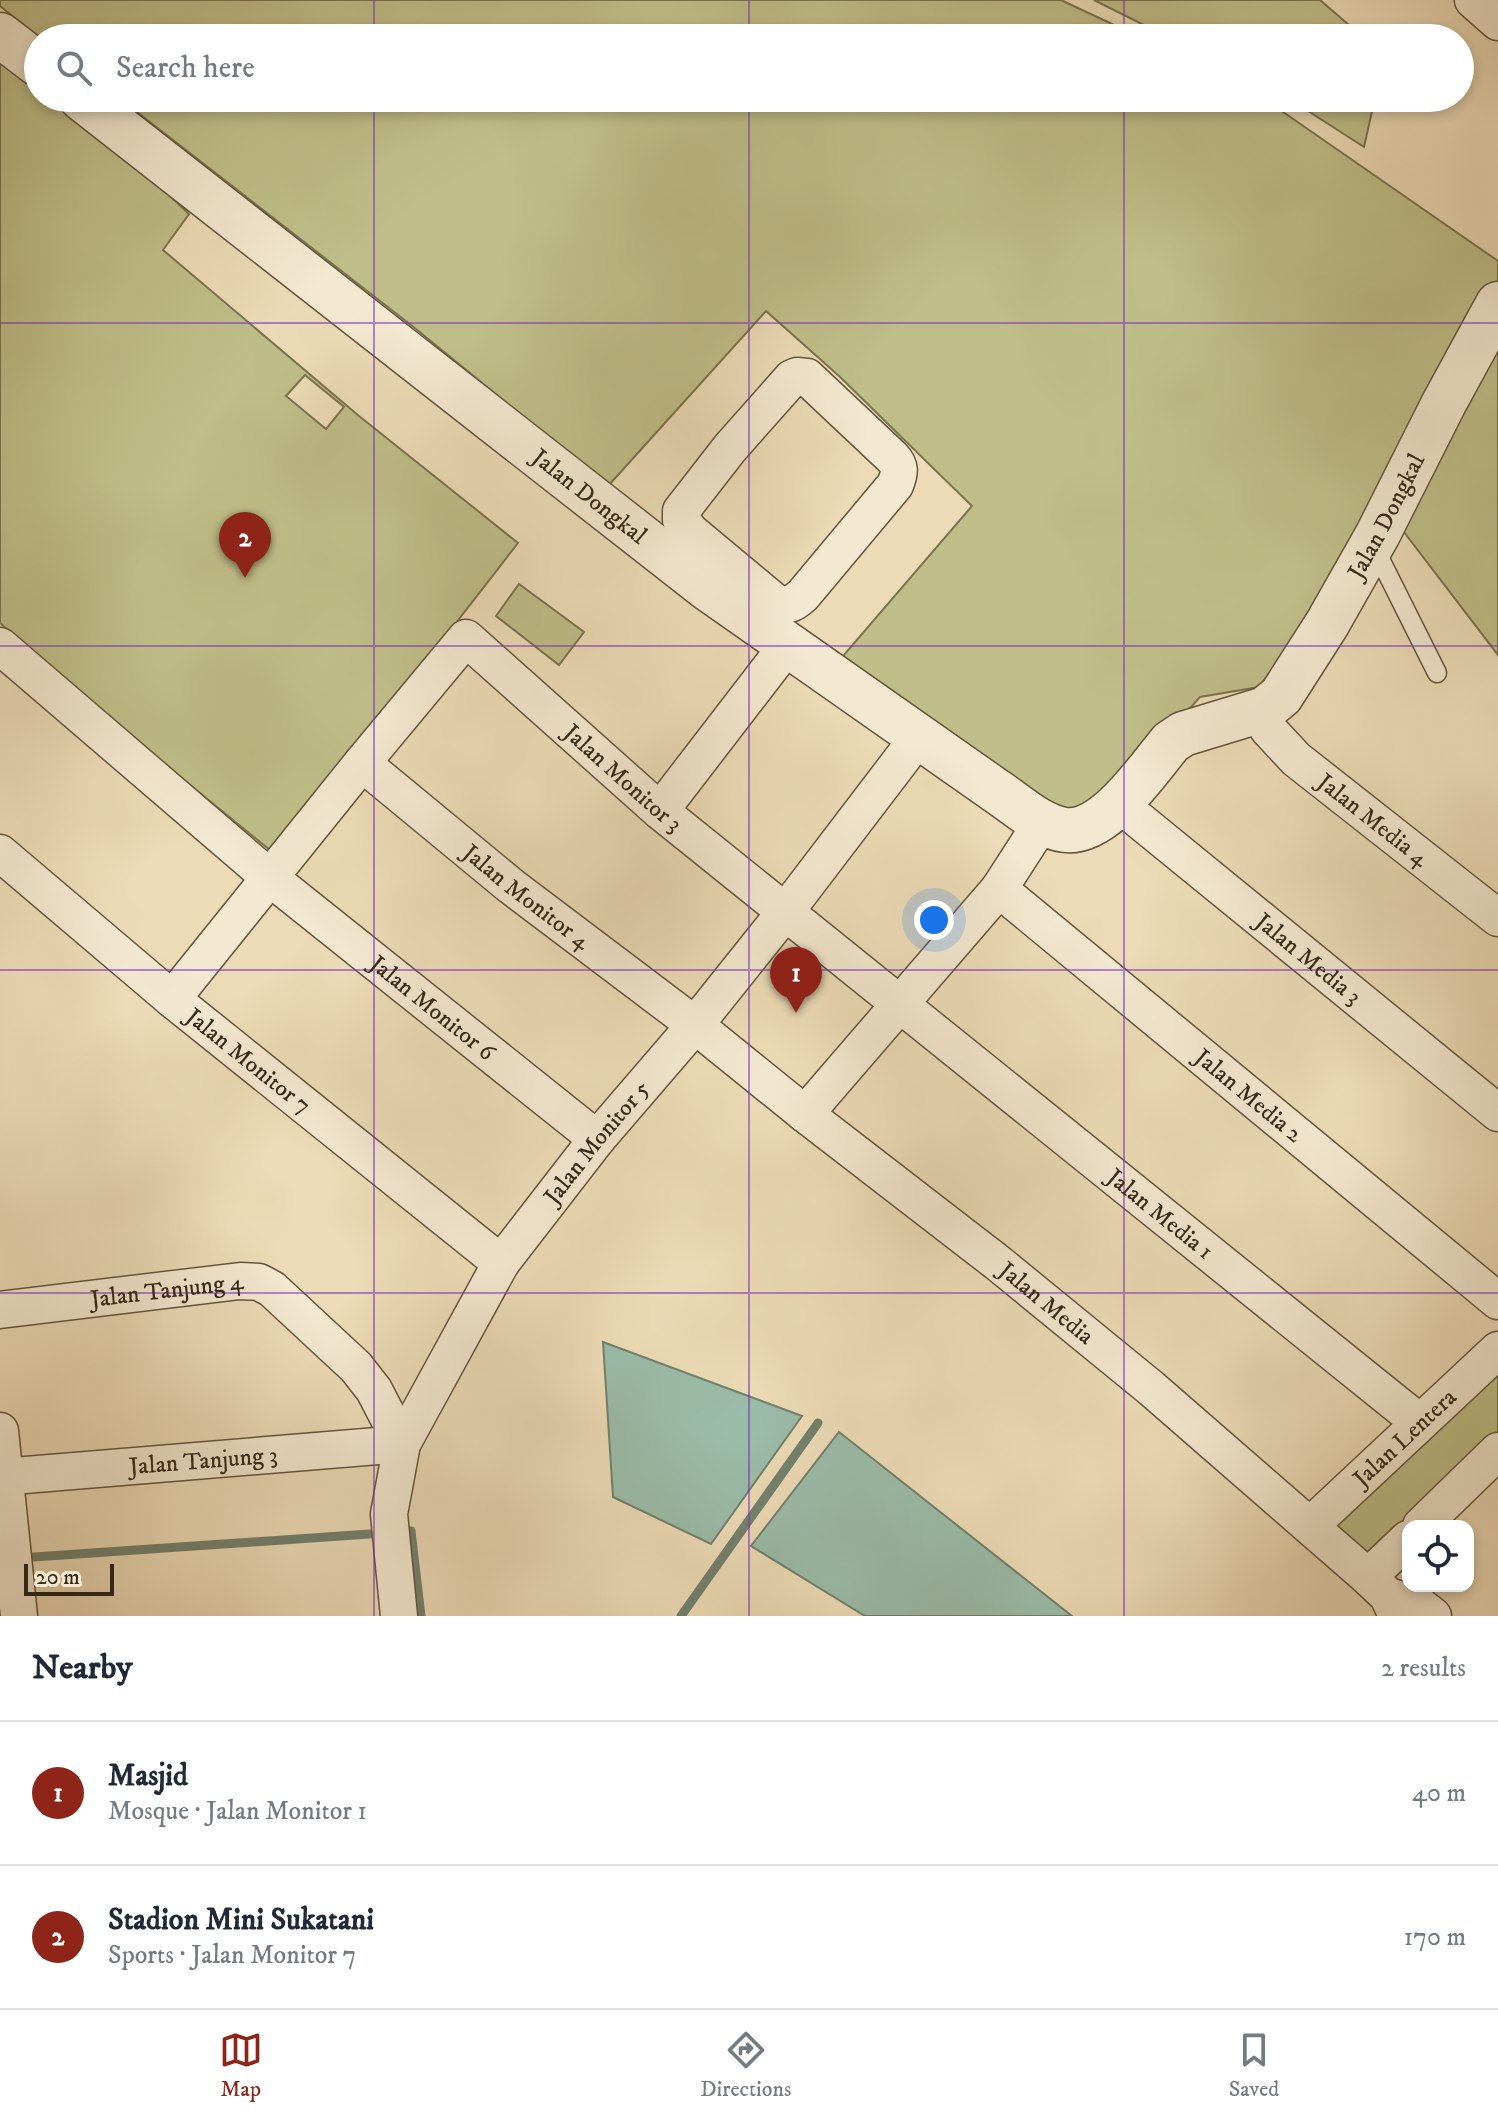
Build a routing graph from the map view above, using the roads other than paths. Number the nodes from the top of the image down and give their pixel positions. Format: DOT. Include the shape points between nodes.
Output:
graph roads {
  1 [pos="1473,0"];
  2 [pos="1498,22"];
  3 [pos="0,35"];
  4 [pos="24,53"];
  5 [pos="100,112"];
  6 [pos="1498,304"];
  7 [pos="1372,543"];
  8 [pos="716,575"];
  9 [pos="0,646"];
  10 [pos="780,655"];
  11 [pos="1437,673"];
  12 [pos="1256,712"];
  13 [pos="908,751"];
  14 [pos="362,763"];
  15 [pos="1118,803"];
  16 [pos="660,811"];
  17 [pos="1035,833"];
  18 [pos="0,853"];
  19 [pos="269,877"];
  20 [pos="999,889"];
  21 [pos="786,911"];
  22 [pos="1498,918"];
  23 [pos="172,999"];
  24 [pos="902,1004"];
  25 [pos="695,1025"];
  26 [pos="1498,1113"];
  27 [pos="805,1114"];
  28 [pos="597,1139"];
  29 [pos="501,1263"];
  30 [pos="1498,1301"];
  31 [pos="0,1310"];
  32 [pos="1498,1350"];
  33 [pos="1419,1422"];
  34 [pos="0,1431"];
  35 [pos="402,1444"];
  36 [pos="1498,1451"];
  37 [pos="2,1477"];
  38 [pos="1427,1520"];
  39 [pos="1311,1525"];
  40 [pos="1402,1554"];
  41 [pos="1385,1596"];
  42 [pos="19,1616"];
  43 [pos="399,1616"];
  44 [pos="1433,1616"];
  1 -- 2 [label="street"];
  3 -- 4 [label="street"];
  5 -- 8 [label="street, Jalan Dongkal"];
  6 -- 7 [label="street, Jalan Dongkal"];
  7 -- 11 [label="lane"];
  7 -- 12 [label="street, Jalan Dongkal" via="1281,696"];
  8 -- 8 [label="street" via="681,520 681,511 792,378 807,377 898,463 895,485 791,605"];
  8 -- 15 [label="street, Jalan Dongkal" via="884,714 1041,820 1076,830 1095,823"];
  9 -- 19 [label="street"];
  10 -- 16 [label="street"];
  12 -- 15 [label="street, Jalan Dongkal" via="1183,734"];
  12 -- 22 [label="street, Jalan Media 4" via="1296,759"];
  13 -- 21 [label="street, Jalan Monitor 5"];
  14 -- 16 [label="street, Jalan Monitor 3" via="466,638"];
  14 -- 19 [label="street"];
  14 -- 25 [label="street, Jalan Monitor 4" via="511,886"];
  15 -- 26 [label="street, Jalan Media 3"];
  16 -- 21 [label="street, Jalan Monitor 3"];
  17 -- 20 [label="street"];
  18 -- 23 [label="street, Jalan Monitor 7"];
  19 -- 23 [label="street"];
  19 -- 28 [label="street, Jalan Monitor 6"];
  20 -- 24 [label="street"];
  20 -- 30 [label="street, Jalan Media 2"];
  21 -- 24 [label="street, Jalan Monitor 3"];
  21 -- 25 [label="street, Jalan Monitor 5"];
  23 -- 29 [label="street, Jalan Monitor 7"];
  24 -- 27 [label="street"];
  24 -- 33 [label="street, Jalan Media 1"];
  25 -- 27 [label="street, Jalan Media"];
  25 -- 28 [label="street, Jalan Monitor 5"];
  27 -- 39 [label="street, Jalan Media" via="998,1263"];
  28 -- 29 [label="street, Jalan Monitor 5"];
  29 -- 35 [label="street, Jalan Monitor 5"];
  31 -- 35 [label="street, Jalan Tanjung 4" via="259,1282 356,1367"];
  32 -- 33 [label="street, Jalan Lentera"];
  33 -- 39 [label="street, Jalan Lentera"];
  34 -- 37 [label="street"];
  35 -- 37 [label="street, Jalan Tanjung 3"];
  35 -- 43 [label="street, Jalan Monitor 5" via="391,1526"];
  36 -- 38 [label="street"];
  37 -- 42 [label="street"];
  39 -- 41 [label="street, Jalan Media"];
  40 -- 41 [label="street"];
  41 -- 44 [label="street" via="1419,1605"];
}
